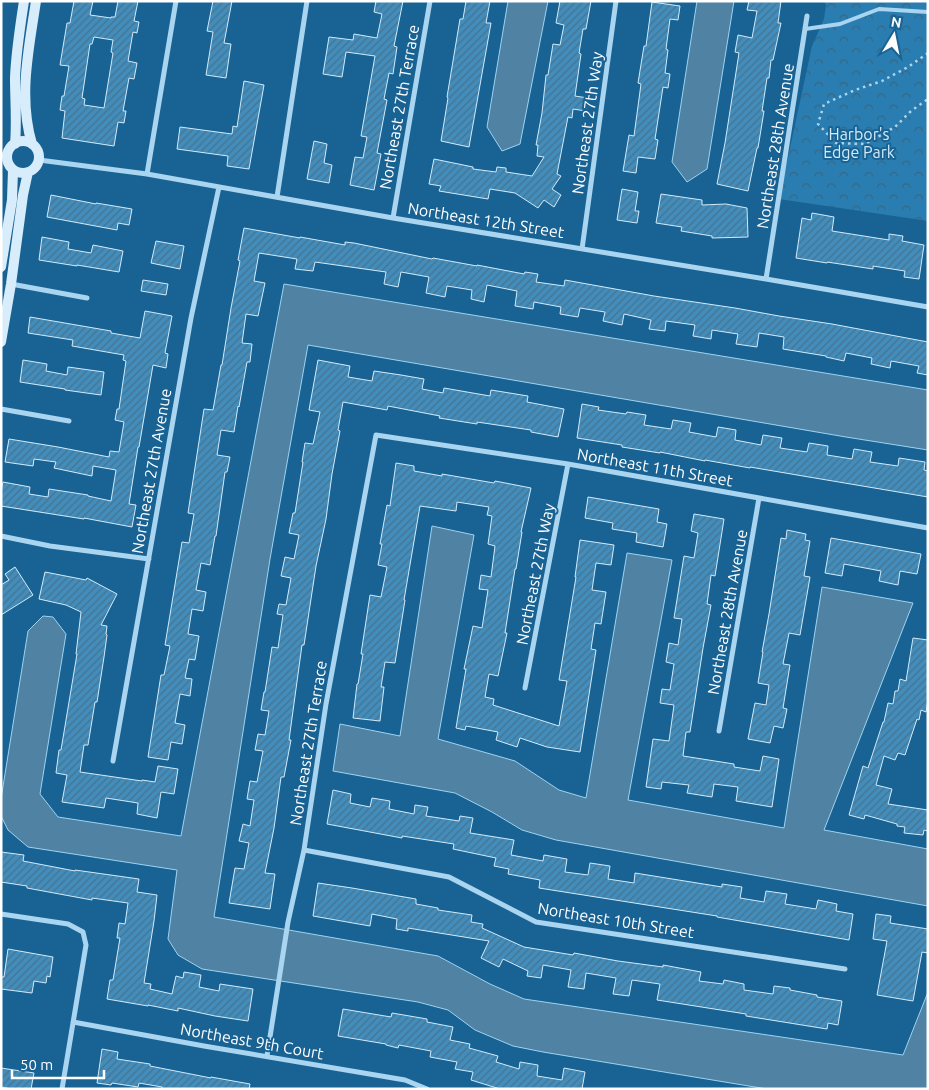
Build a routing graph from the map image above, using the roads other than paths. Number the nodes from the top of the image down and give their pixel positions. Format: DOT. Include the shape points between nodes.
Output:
graph roads {
  1 [pos="24,1"];
  2 [pos="36,1"];
  3 [pos="176,1"];
  4 [pos="307,1"];
  5 [pos="430,1"];
  6 [pos="616,1"];
  7 [pos="928,12"];
  8 [pos="807,16"];
  9 [pos="805,29"];
  10 [pos="15,144"];
  11 [pos="32,144"];
  12 [pos="4,155"];
  13 [pos="39,160"];
  14 [pos="13,170"];
  15 [pos="28,172"];
  16 [pos="147,174"];
  17 [pos="219,187"];
  18 [pos="277,197"];
  19 [pos="393,218"];
  20 [pos="582,249"];
  21 [pos="1,267"];
  22 [pos="766,279"];
  23 [pos="11,284"];
  24 [pos="87,298"];
  25 [pos="928,307"];
  26 [pos="1,342"];
  27 [pos="1,409"];
  28 [pos="69,421"];
  29 [pos="376,436"];
  30 [pos="568,464"];
  31 [pos="759,498"];
  32 [pos="928,528"];
  33 [pos="1,536"];
  34 [pos="149,559"];
  35 [pos="525,688"];
  36 [pos="719,731"];
  37 [pos="113,761"];
  38 [pos="304,850"];
  39 [pos="1,914"];
  40 [pos="845,969"];
  41 [pos="73,1022"];
  42 [pos="267,1056"];
  43 [pos="62,1089"];
  44 [pos="426,1089"];
  1 -- 10 [label="street" via="16,78"];
  2 -- 11 [label="street" via="25,86 25,113"];
  3 -- 16 [label="street"];
  4 -- 18 [label="street"];
  5 -- 19 [label="street, Northeast 27th Terrace"];
  6 -- 20 [label="street, Northeast 27th Way"];
  7 -- 9 [label="lane" via="879,9 840,24"];
  8 -- 9 [label="street, Northeast 28th Avenue"];
  9 -- 22 [label="street, Northeast 28th Avenue"];
  10 -- 11 [label="street" via="24,141"];
  10 -- 12 [label="street"];
  11 -- 13 [label="street" via="38,149"];
  12 -- 14 [label="street"];
  13 -- 15 [label="street" via="37,166"];
  13 -- 16 [label="street, Northeast 12th Street"];
  14 -- 15 [label="street"];
  14 -- 21 [label="street" via="12,200"];
  15 -- 23 [label="street"];
  16 -- 17 [label="street, Northeast 12th Street"];
  17 -- 18 [label="street, Northeast 12th Street"];
  17 -- 34 [label="street, Northeast 27th Avenue" via="191,318"];
  18 -- 19 [label="street, Northeast 12th Street"];
  19 -- 20 [label="street, Northeast 12th Street"];
  20 -- 22 [label="street, Northeast 12th Street"];
  22 -- 25 [label="street, Northeast 12th Street"];
  23 -- 24 [label="street"];
  23 -- 26 [label="street"];
  27 -- 28 [label="street"];
  29 -- 30 [label="street, Northeast 11th Street"];
  29 -- 38 [label="street, Northeast 27th Terrace" via="326,704"];
  30 -- 31 [label="street, Northeast 11th Street"];
  30 -- 35 [label="street, Northeast 27th Way"];
  31 -- 32 [label="street, Northeast 11th Street"];
  31 -- 36 [label="street, Northeast 28th Avenue"];
  33 -- 34 [label="street"];
  34 -- 37 [label="street, Northeast 27th Avenue"];
  38 -- 40 [label="street, Northeast 10th Street" via="449,877 536,922"];
  38 -- 42 [label="street, Northeast 27th Terrace" via="288,922"];
  39 -- 41 [label="street" via="68,924 83,932 86,945"];
  41 -- 42 [label="street, Northeast 9th Court"];
  41 -- 43 [label="street"];
  42 -- 44 [label="street, Northeast 9th Court" via="405,1080"];
}
